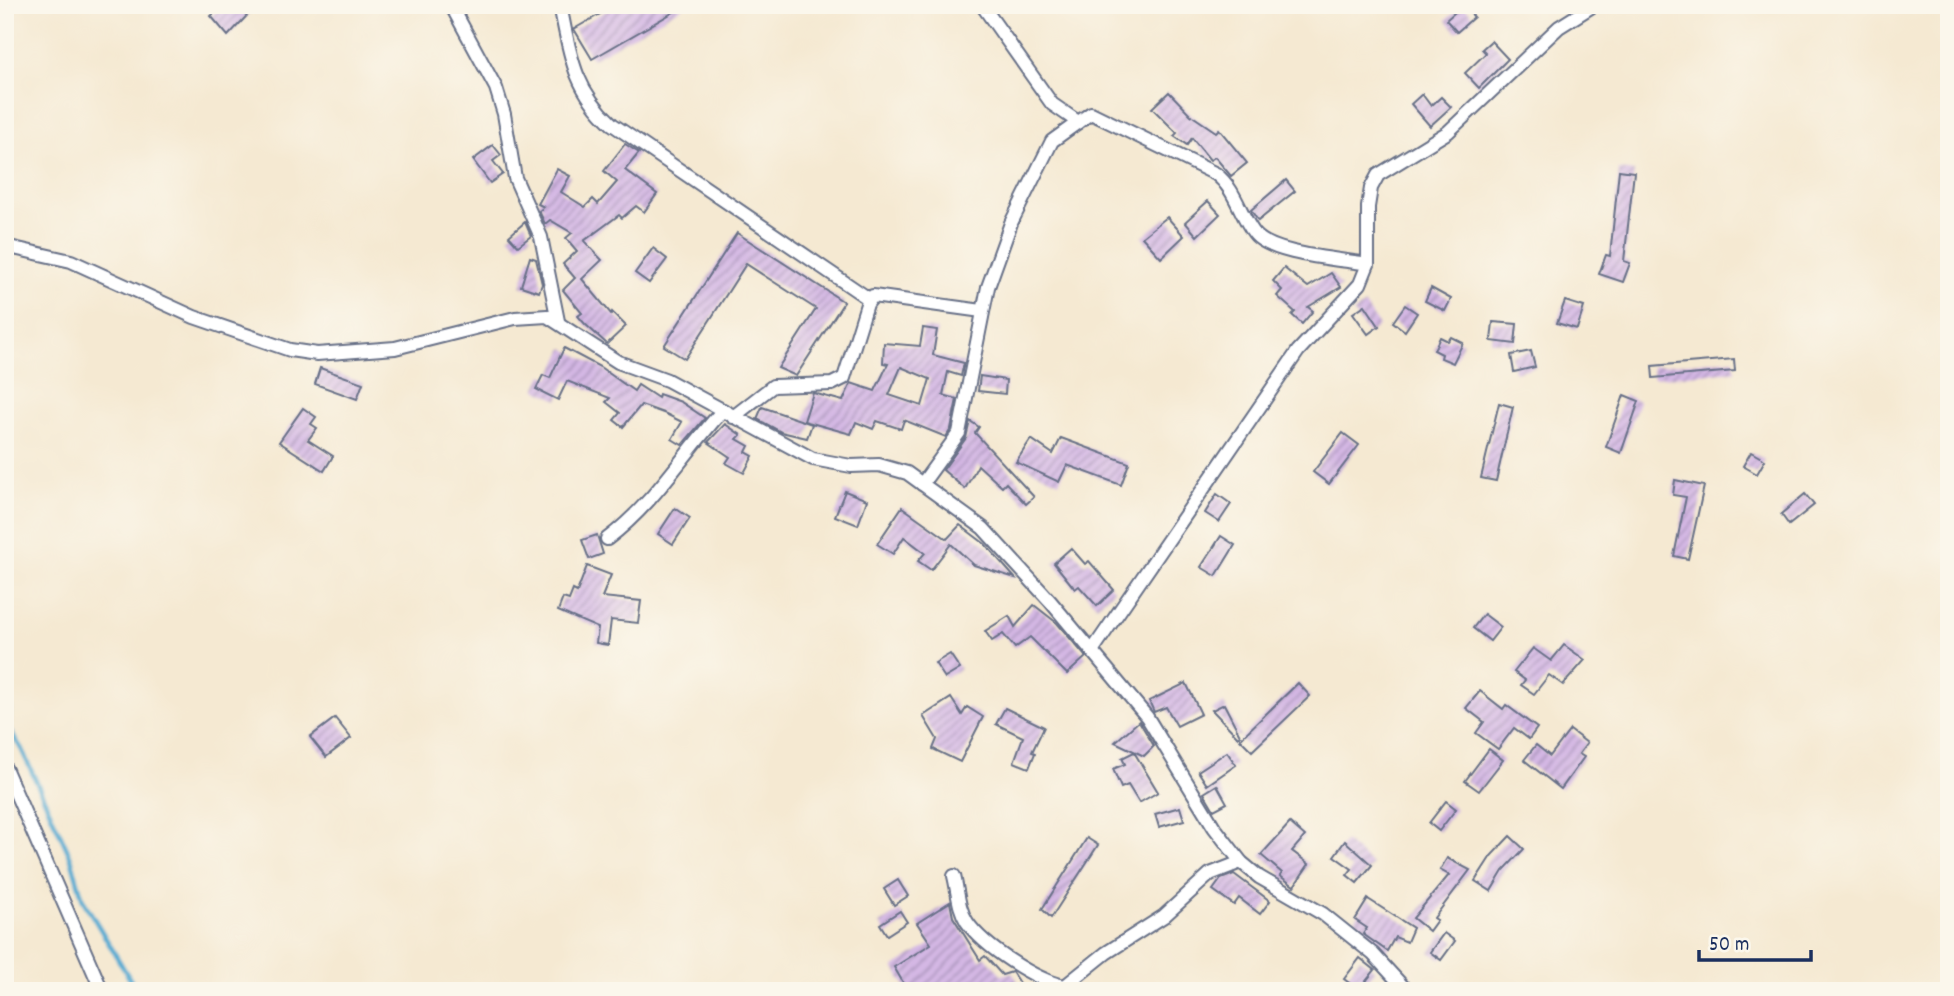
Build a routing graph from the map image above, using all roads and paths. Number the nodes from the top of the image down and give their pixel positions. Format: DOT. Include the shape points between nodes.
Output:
graph roads {
  1 [pos="451,5"];
  2 [pos="560,5"];
  3 [pos="982,5"];
  4 [pos="1594,5"];
  5 [pos="1079,122"];
  6 [pos="5,246"];
  7 [pos="1368,264"];
  8 [pos="869,299"];
  9 [pos="982,311"];
  10 [pos="558,321"];
  11 [pos="728,414"];
  12 [pos="922,484"];
  13 [pos="607,539"];
  14 [pos="1092,651"];
  15 [pos="5,768"];
  16 [pos="1241,862"];
  17 [pos="954,876"];
  18 [pos="1068,988"];
  19 [pos="102,991"];
  20 [pos="1407,991"];
  1 -- 10 [label="street" via="496,88 515,178 541,237"];
  2 -- 8 [label="street" via="578,83 597,110"];
  3 -- 5 [label="street" via="1052,104"];
  4 -- 7 [label="street" via="1559,27 1448,132 1378,175 1368,206"];
  5 -- 7 [label="street" via="1091,114 1098,116 1216,174 1228,184 1252,231 1265,243"];
  5 -- 9 [label="street" via="1052,141 1039,163 993,268"];
  6 -- 10 [label="street" via="71,261 194,317 317,354 395,348 515,318 538,315"];
  7 -- 14 [label="street" via="1360,284 1298,351"];
  8 -- 9 [label="street" via="877,294"];
  8 -- 11 [label="street" via="844,378 832,384 773,386"];
  9 -- 12 [label="street" via="959,433"];
  10 -- 11 [label="street" via="618,362 667,380"];
  11 -- 12 [label="street" via="813,459 895,468"];
  11 -- 13 [label="street" via="639,513"];
  12 -- 14 [label="street" via="1004,547"];
  14 -- 16 [label="street" via="1147,717 1214,827"];
  15 -- 19 [label="street"];
  16 -- 18 [label="street" via="1210,874 1164,916 1106,953"];
  16 -- 20 [label="street" via="1323,914 1373,954"];
  17 -- 18 [label="street" via="958,903 979,936 1037,977"];
}
